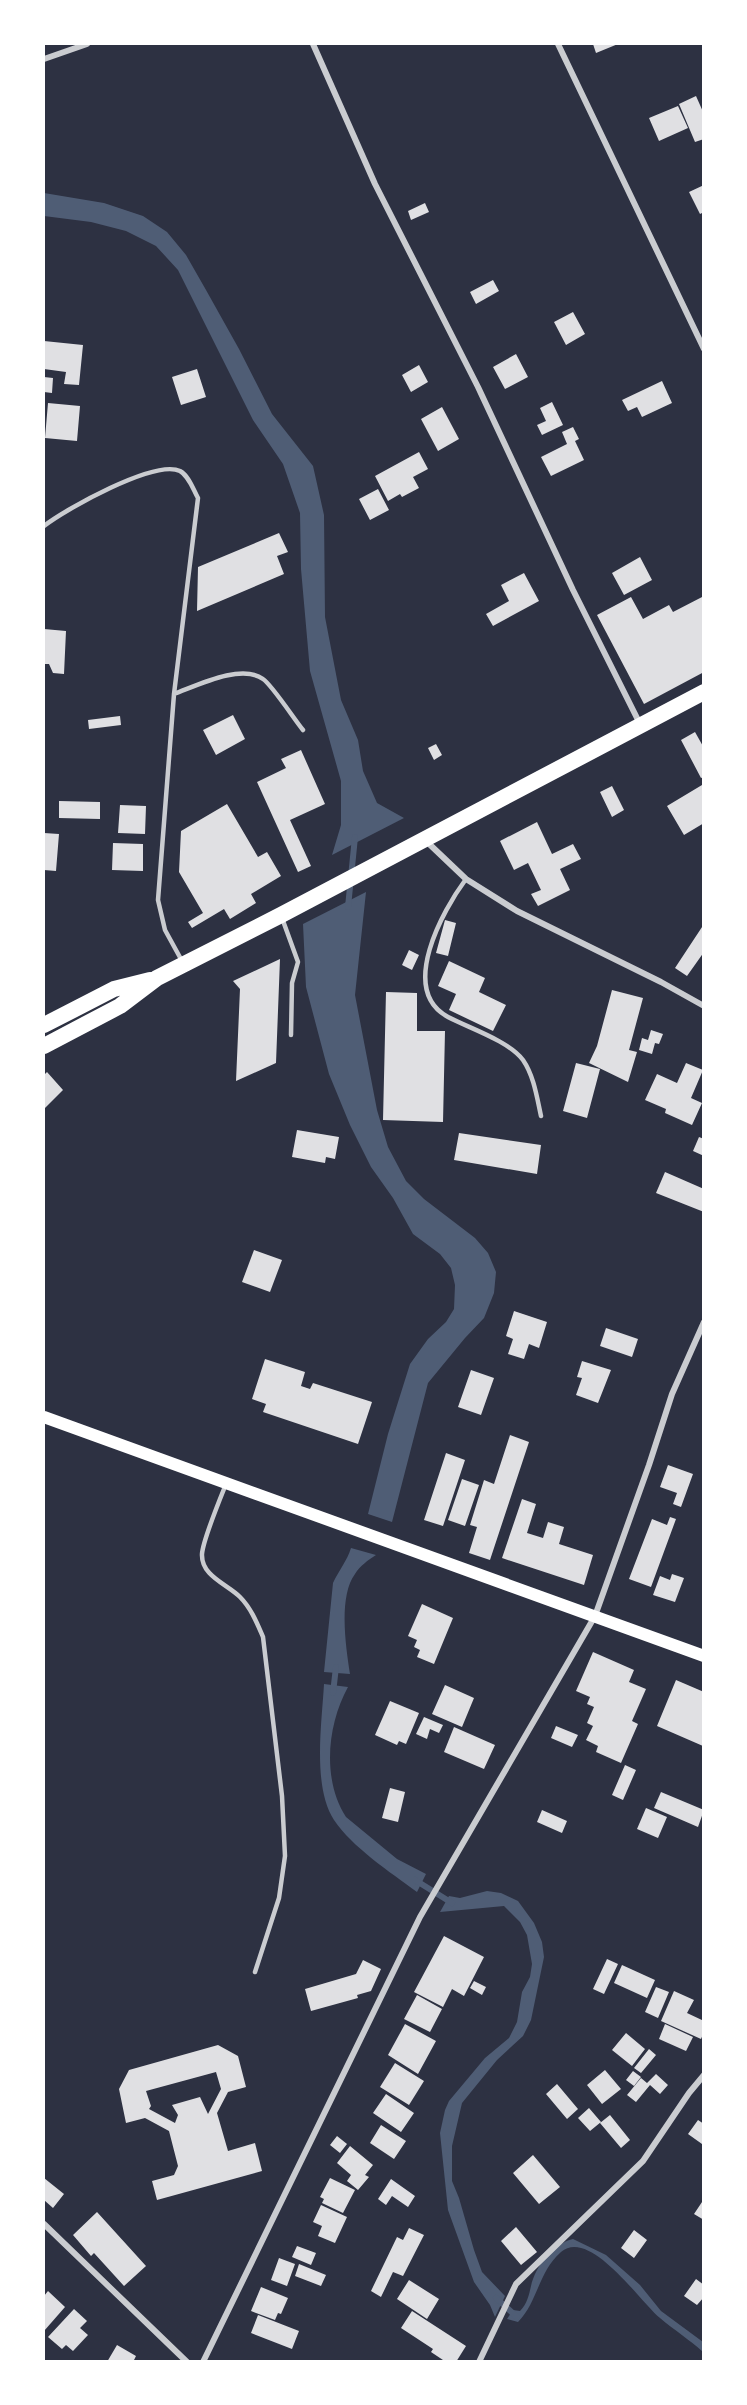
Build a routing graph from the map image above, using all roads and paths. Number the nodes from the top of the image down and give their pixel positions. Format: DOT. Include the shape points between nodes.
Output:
graph roads {
  1 [pos="87,44"];
  2 [pos="313,44"];
  3 [pos="558,44"];
  4 [pos="44,59"];
  5 [pos="704,349"];
  6 [pos="44,526"];
  7 [pos="704,692"];
  8 [pos="174,694"];
  9 [pos="641,725"];
  10 [pos="303,730"];
  11 [pos="419,842"];
  12 [pos="466,879"];
  13 [pos="281,915"];
  14 [pos="184,964"];
  15 [pos="157,978"];
  16 [pos="704,1006"];
  17 [pos="44,1025"];
  18 [pos="291,1035"];
  19 [pos="44,1046"];
  20 [pos="542,1116"];
  21 [pos="704,1322"];
  22 [pos="44,1417"];
  23 [pos="226,1484"];
  24 [pos="595,1616"];
  25 [pos="704,1656"];
  26 [pos="255,1972"];
  27 [pos="704,2075"];
  28 [pos="44,2224"];
  29 [pos="187,2361"];
  30 [pos="202,2361"];
  31 [pos="479,2361"];
  1 -- 4 [label="street"];
  2 -- 9 [label="street" via="375,184"];
  3 -- 5 [label="street"];
  6 -- 8 [label="lane" via="85,499 139,477 171,469 184,474 198,498"];
  7 -- 9 [label="highway"];
  8 -- 10 [label="lane" via="230,674 246,673 262,679"];
  8 -- 14 [label="lane" via="158,900 165,930"];
  9 -- 11 [label="highway"];
  11 -- 12 [label="street"];
  11 -- 13 [label="highway"];
  12 -- 16 [label="street" via="517,911"];
  12 -- 20 [label="lane" via="436,929 427,958 426,981 432,1002 445,1015 522,1058"];
  13 -- 14 [label="highway"];
  13 -- 18 [label="lane" via="298,962 292,983"];
  14 -- 15 [label="highway"];
  15 -- 17 [label="highway" via="114,989"];
  15 -- 19 [label="highway" via="120,1006"];
  21 -- 24 [label="street" via="672,1394"];
  22 -- 23 [label="main road"];
  23 -- 24 [label="main road"];
  23 -- 26 [label="lane" via="202,1553 204,1565 208,1573 240,1597 254,1615 263,1637 282,1796 285,1856 279,1898"];
  24 -- 25 [label="main road"];
  24 -- 30 [label="street" via="420,1917"];
  27 -- 31 [label="street" via="643,2161 516,2284"];
  28 -- 29 [label="street"];
}
